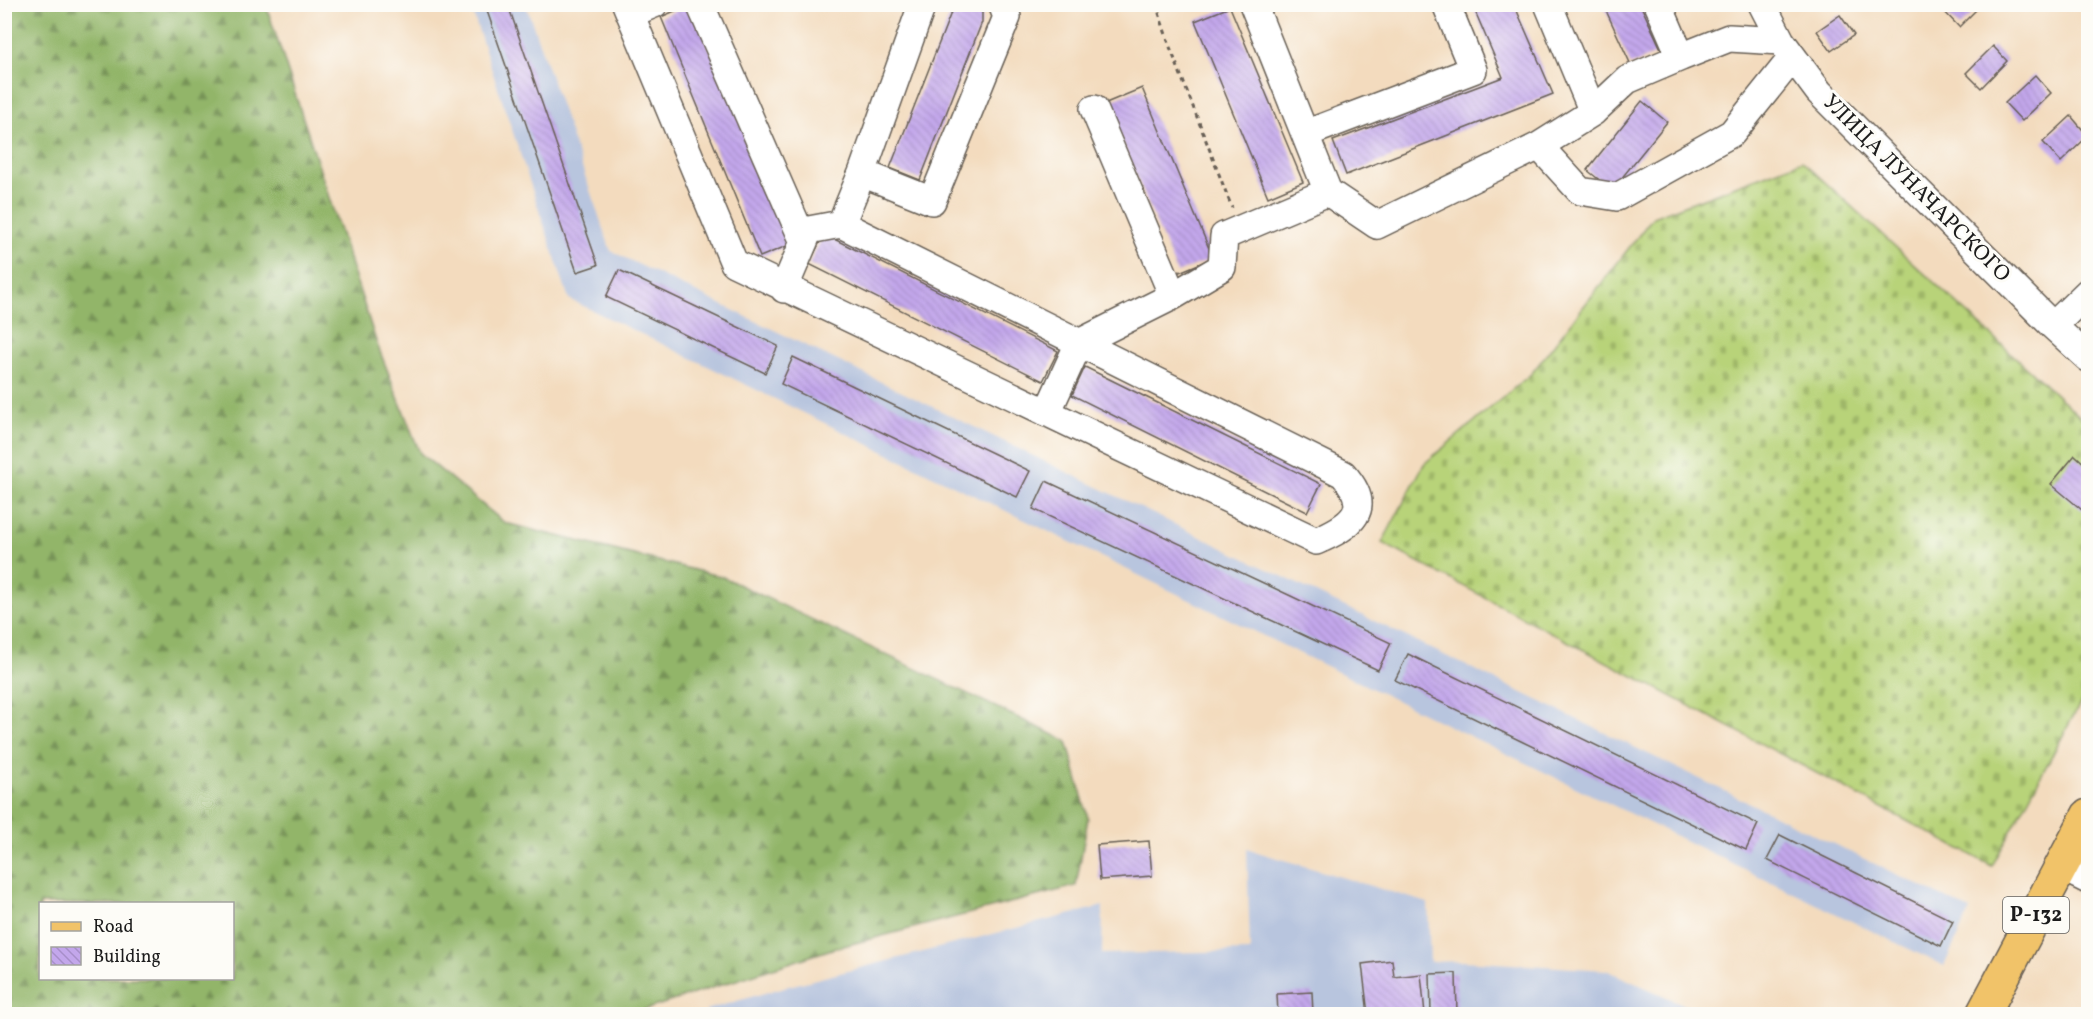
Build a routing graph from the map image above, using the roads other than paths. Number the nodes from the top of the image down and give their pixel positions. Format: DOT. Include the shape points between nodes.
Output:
graph roads {
  1 [pos="700,4"];
  2 [pos="920,4"];
  3 [pos="1002,4"];
  4 [pos="1253,4"];
  5 [pos="1446,4"];
  6 [pos="1548,4"];
  7 [pos="1658,4"];
  8 [pos="1762,4"];
  9 [pos="636,8"];
  10 [pos="1787,49"];
  11 [pos="1681,57"];
  12 [pos="1094,109"];
  13 [pos="1593,112"];
  14 [pos="1305,134"];
  15 [pos="1539,146"];
  16 [pos="862,173"];
  17 [pos="1328,192"];
  18 [pos="841,224"];
  19 [pos="804,242"];
  20 [pos="784,289"];
  21 [pos="2088,292"];
  22 [pos="1173,296"];
  23 [pos="2053,326"];
  24 [pos="1079,343"];
  25 [pos="2088,358"];
  26 [pos="1047,413"];
  27 [pos="2088,816"];
  28 [pos="2075,874"];
  29 [pos="1983,1014"];
  1 -- 19 [label="street"];
  2 -- 16 [label="street"];
  3 -- 16 [label="street" via="1007,17 932,201"];
  4 -- 14 [label="street"];
  5 -- 14 [label="street" via="1473,70"];
  6 -- 13 [label="street"];
  7 -- 11 [label="street"];
  8 -- 10 [label="street, УЛИЦА ЛУНАЧАРСКОГО"];
  9 -- 20 [label="street" via="734,263"];
  10 -- 11 [label="street" via="1729,38"];
  10 -- 15 [label="street" via="1732,133 1617,198 1580,191"];
  10 -- 23 [label="street, УЛИЦА ЛУНАЧАРСКОГО" via="1819,92"];
  11 -- 13 [label="street" via="1627,81"];
  12 -- 22 [label="street"];
  13 -- 15 [label="street"];
  14 -- 17 [label="street"];
  15 -- 17 [label="street" via="1377,225"];
  16 -- 18 [label="street"];
  17 -- 22 [label="street" via="1224,236 1222,267"];
  18 -- 19 [label="street" via="809,230"];
  18 -- 24 [label="street"];
  19 -- 20 [label="street"];
  20 -- 26 [label="street"];
  21 -- 23 [label="street"];
  22 -- 24 [label="street"];
  23 -- 25 [label="street, УЛИЦА ЛУНАЧАРСКОГО"];
  24 -- 26 [label="street"];
  24 -- 26 [label="street" via="1343,474 1355,487 1355,516 1340,530 1316,541"];
  27 -- 28 [label="main road, Р-132"];
  28 -- 29 [label="main road, Р-132"];
}
